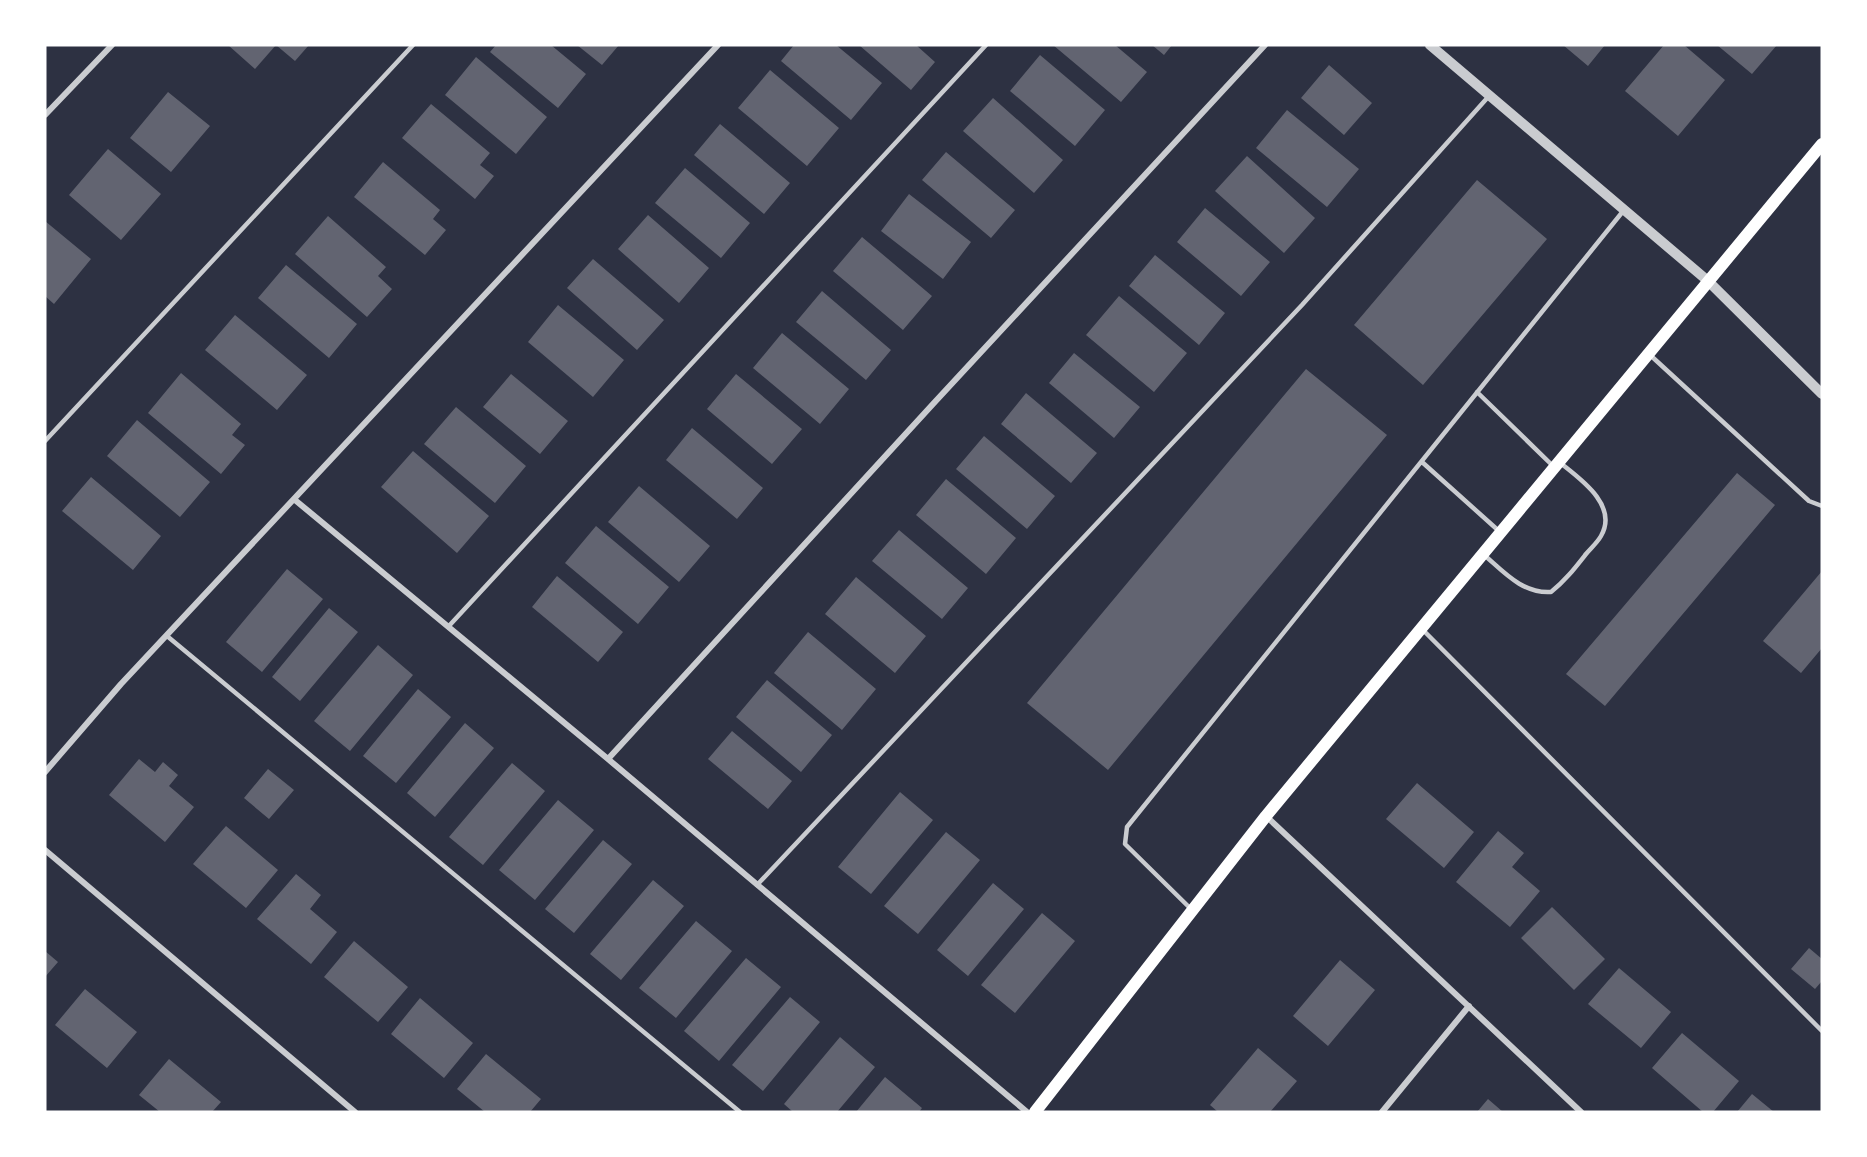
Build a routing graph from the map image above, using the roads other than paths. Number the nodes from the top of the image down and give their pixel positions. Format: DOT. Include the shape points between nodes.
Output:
graph roads {
  1 [pos="111,45"];
  2 [pos="413,45"];
  3 [pos="718,45"];
  4 [pos="986,45"];
  5 [pos="1265,45"];
  6 [pos="1430,45"];
  7 [pos="1490,96"];
  8 [pos="45,115"];
  9 [pos="1822,144"];
  10 [pos="1624,210"];
  11 [pos="1708,281"];
  12 [pos="1648,353"];
  13 [pos="1478,392"];
  14 [pos="1822,394"];
  15 [pos="45,441"];
  16 [pos="1422,462"];
  17 [pos="1556,464"];
  18 [pos="295,500"];
  19 [pos="1822,506"];
  20 [pos="1500,532"];
  21 [pos="1483,554"];
  22 [pos="448,627"];
  23 [pos="1421,628"];
  24 [pos="167,636"];
  25 [pos="608,759"];
  26 [pos="45,772"];
  27 [pos="1266,816"];
  28 [pos="45,850"];
  29 [pos="757,885"];
  30 [pos="1193,910"];
  31 [pos="1469,1006"];
  32 [pos="1822,1031"];
  33 [pos="356,1112"];
  34 [pos="740,1112"];
  35 [pos="1027,1112"];
  36 [pos="1035,1112"];
  37 [pos="1382,1112"];
  38 [pos="1581,1112"];
  1 -- 8 [label="street"];
  2 -- 15 [label="lane"];
  3 -- 18 [label="street"];
  4 -- 22 [label="lane"];
  5 -- 25 [label="street"];
  6 -- 7 [label="street"];
  7 -- 10 [label="street"];
  7 -- 29 [label="lane" via="1302,305"];
  9 -- 11 [label="main road"];
  10 -- 11 [label="street"];
  10 -- 13 [label="lane"];
  11 -- 12 [label="main road"];
  11 -- 14 [label="street"];
  12 -- 17 [label="main road"];
  12 -- 19 [label="lane" via="1809,501"];
  13 -- 16 [label="lane"];
  13 -- 17 [label="lane"];
  16 -- 20 [label="lane"];
  16 -- 30 [label="lane" via="1127,827 1125,844"];
  17 -- 20 [label="main road"];
  17 -- 21 [label="lane" via="1589,486 1605,518 1601,536 1569,576 1551,592 1530,590"];
  18 -- 22 [label="street"];
  18 -- 24 [label="street"];
  20 -- 21 [label="main road"];
  21 -- 23 [label="main road"];
  22 -- 25 [label="street"];
  23 -- 27 [label="main road"];
  23 -- 32 [label="lane"];
  24 -- 26 [label="street"];
  24 -- 34 [label="lane"];
  25 -- 29 [label="street"];
  27 -- 30 [label="main road"];
  27 -- 31 [label="street"];
  28 -- 33 [label="street"];
  29 -- 35 [label="street"];
  30 -- 36 [label="main road"];
  31 -- 37 [label="street"];
  31 -- 38 [label="street"];
}
